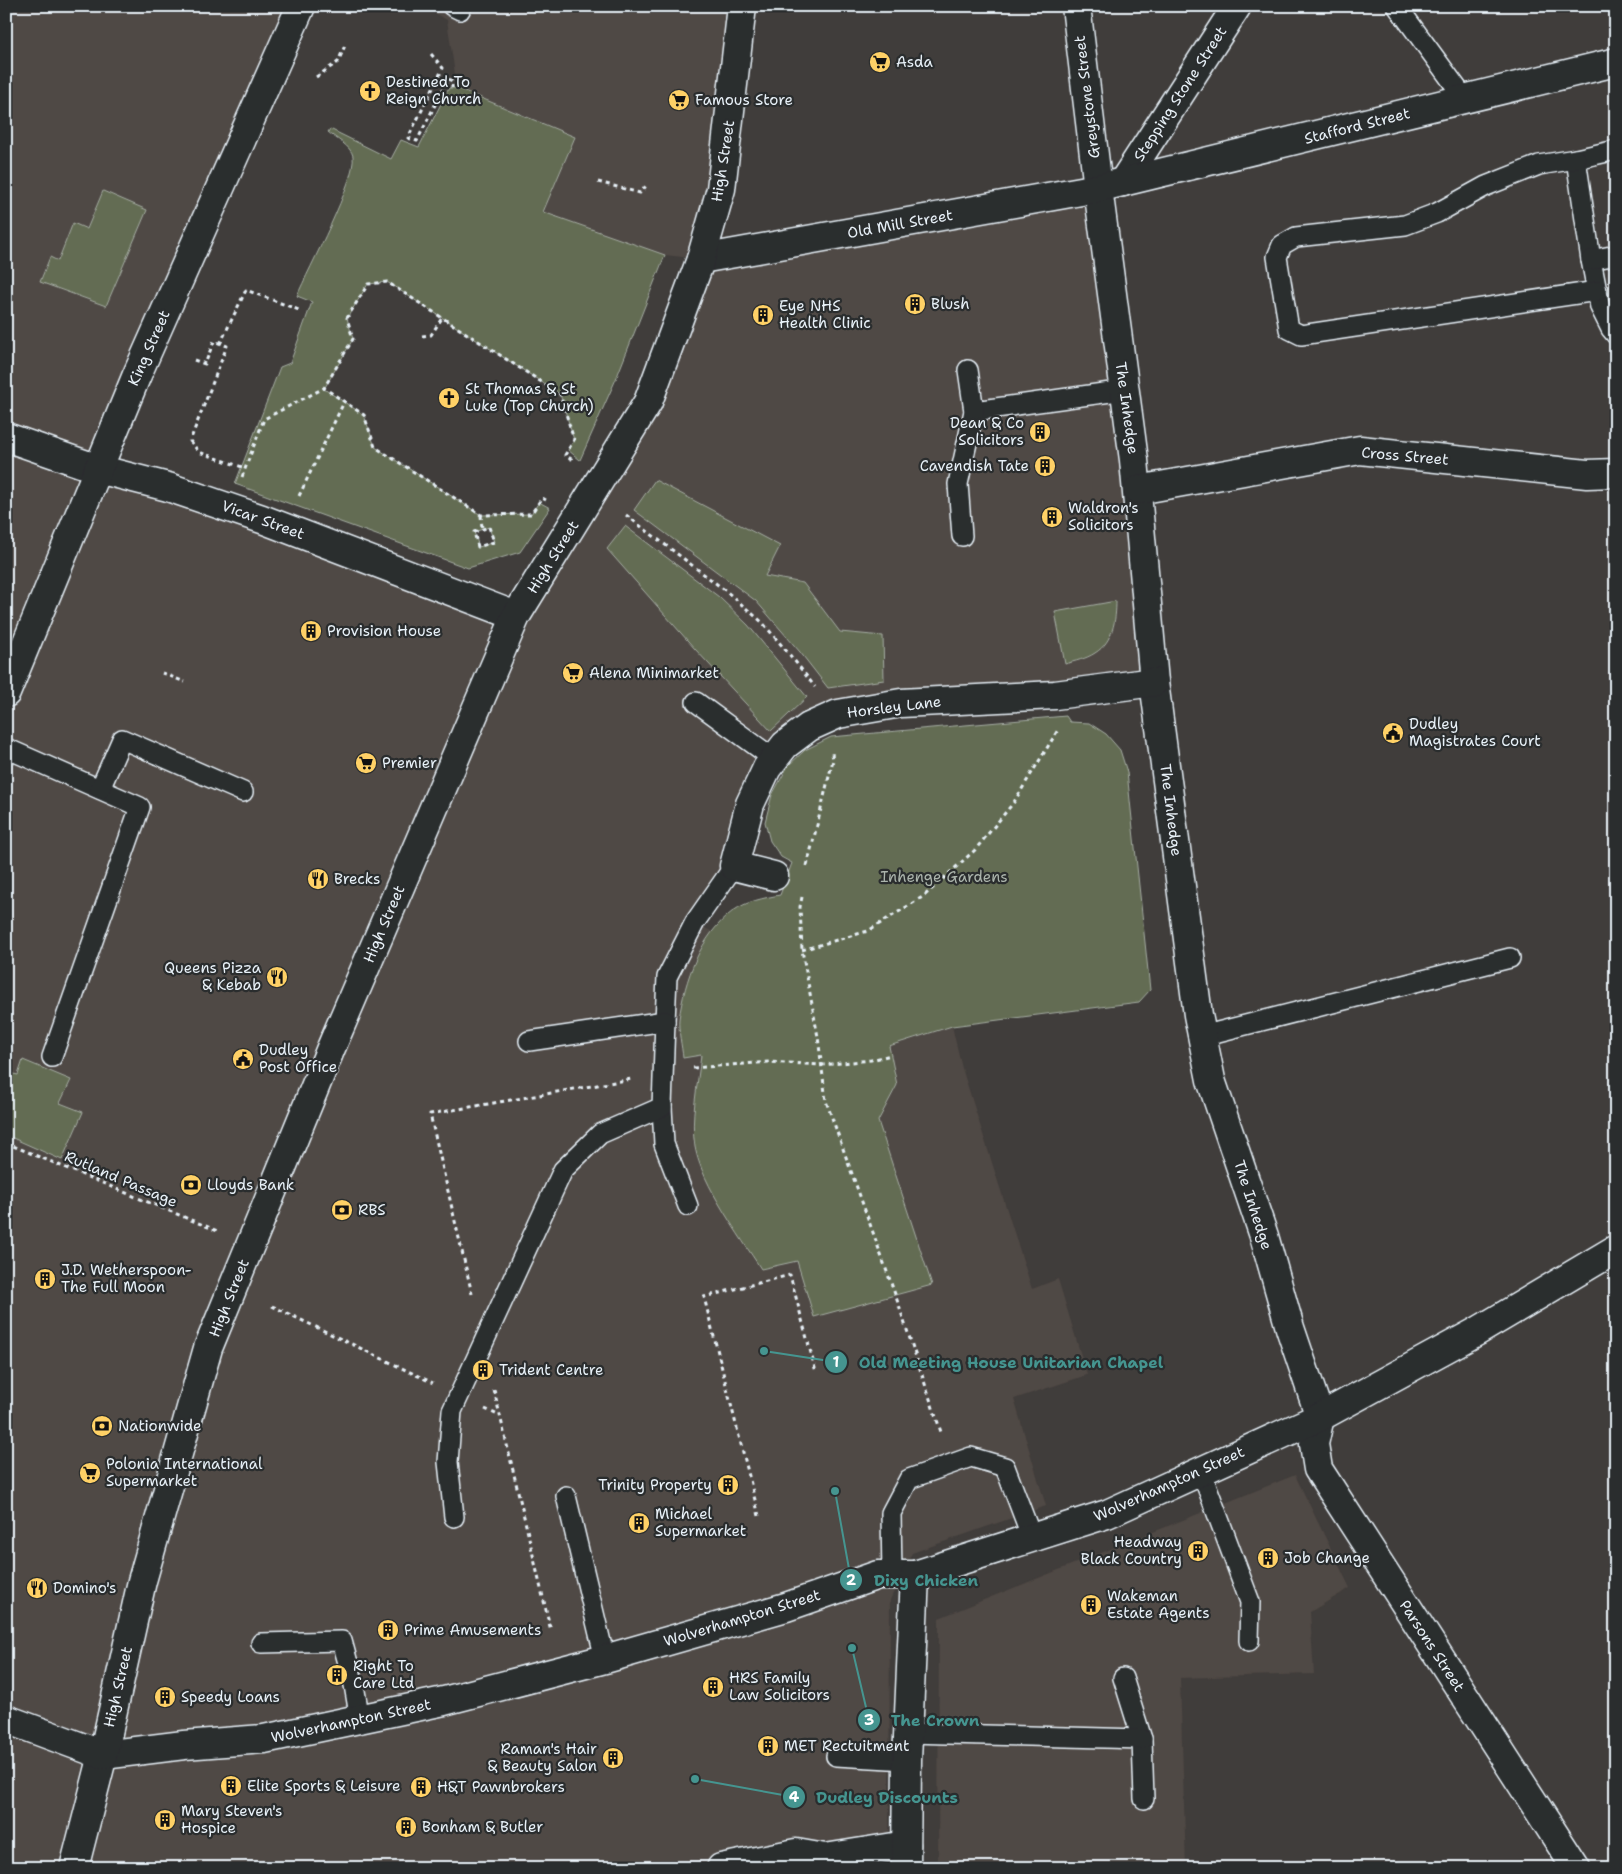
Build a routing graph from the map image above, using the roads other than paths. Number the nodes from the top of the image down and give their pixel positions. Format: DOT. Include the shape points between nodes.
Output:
graph roads {
  1 [pos="301,6"];
  2 [pos="452,6"];
  3 [pos="462,6"];
  4 [pos="742,6"];
  5 [pos="1076,6"];
  6 [pos="1236,6"];
  7 [pos="1397,6"];
  8 [pos="1616,62"];
  9 [pos="1465,99"];
  10 [pos="1616,150"];
  11 [pos="1576,159"];
  12 [pos="1110,185"];
  13 [pos="1616,255"];
  14 [pos="701,259"];
  15 [pos="1591,260"];
  16 [pos="1597,291"];
  17 [pos="1616,335"];
  18 [pos="968,370"];
  19 [pos="1125,390"];
  20 [pos="974,410"];
  21 [pos="6,437"];
  22 [pos="98,470"];
  23 [pos="1616,474"];
  24 [pos="1138,490"];
  25 [pos="962,536"];
  26 [pos="516,616"];
  27 [pos="1154,682"];
  28 [pos="6,693"];
  29 [pos="696,702"];
  30 [pos="6,748"];
  31 [pos="774,759"];
  32 [pos="100,789"];
  33 [pos="243,792"];
  34 [pos="734,866"];
  35 [pos="774,876"];
  36 [pos="1510,958"];
  37 [pos="665,1021"];
  38 [pos="1202,1036"];
  39 [pos="529,1041"];
  40 [pos="52,1057"];
  41 [pos="662,1106"];
  42 [pos="688,1206"];
  43 [pos="1616,1250"];
  44 [pos="1320,1417"];
  45 [pos="1201,1471"];
  46 [pos="566,1496"];
  47 [pos="454,1517"];
  48 [pos="1032,1538"];
  49 [pos="903,1575"];
  50 [pos="1250,1641"];
  51 [pos="261,1643"];
  52 [pos="605,1659"];
  53 [pos="1123,1678"];
  54 [pos="6,1719"];
  55 [pos="360,1720"];
  56 [pos="908,1733"];
  57 [pos="1142,1739"];
  58 [pos="103,1755"];
  59 [pos="836,1756"];
  60 [pos="907,1760"];
  61 [pos="1144,1799"];
  62 [pos="906,1856"];
  63 [pos="74,1868"];
  64 [pos="720,1868"];
  65 [pos="1576,1868"];
  1 -- 22 [label="street, King Street"];
  2 -- 3 [label="lane" via="460,10"];
  4 -- 14 [label="street, High Street" via="721,190"];
  5 -- 12 [label="street, Greystone Street"];
  6 -- 12 [label="street, Stepping Stone Street"];
  7 -- 9 [label="lane"];
  8 -- 9 [label="street, Stafford Street"];
  9 -- 12 [label="street, Stafford Street"];
  10 -- 11 [label="lane"];
  11 -- 15 [label="lane"];
  11 -- 16 [label="lane" via="1538,165 1486,186 1437,213 1404,225 1296,237 1282,245 1277,257 1289,329 1301,335"];
  12 -- 14 [label="street, Old Mill Street"];
  12 -- 19 [label="street, The Inhedge"];
  13 -- 15 [label="lane"];
  14 -- 26 [label="street, High Street" via="648,402"];
  15 -- 16 [label="lane"];
  16 -- 17 [label="lane" via="1600,307"];
  18 -- 20 [label="lane"];
  19 -- 20 [label="lane"];
  19 -- 24 [label="street, The Inhedge"];
  20 -- 25 [label="lane" via="958,484"];
  21 -- 22 [label="street, Vicar Street"];
  22 -- 26 [label="street, Vicar Street" via="168,487 262,519"];
  22 -- 28 [label="street, King Street"];
  23 -- 24 [label="street, Cross Street" via="1587,474 1360,450"];
  24 -- 27 [label="street, The Inhedge"];
  26 -- 58 [label="street, High Street" via="208,1348 142,1581"];
  27 -- 31 [label="street, Horsley Lane" via="1055,695 901,704 838,714 829,732 809,727 785,745"];
  27 -- 38 [label="street, The Inhedge"];
  29 -- 31 [label="lane"];
  30 -- 32 [label="lane"];
  31 -- 34 [label="street, Horsley Lane" via="750,804"];
  32 -- 33 [label="lane" via="122,739"];
  32 -- 40 [label="lane" via="140,808"];
  34 -- 35 [label="street"];
  34 -- 37 [label="lane" via="695,922 668,977"];
  36 -- 38 [label="lane"];
  37 -- 39 [label="lane"];
  37 -- 41 [label="lane"];
  38 -- 44 [label="street, The Inhedge" via="1211,1080"];
  41 -- 42 [label="lane" via="664,1144"];
  41 -- 47 [label="lane" via="600,1134 563,1170 452,1411 448,1462"];
  43 -- 44 [label="street, Wolverhampton Street" via="1478,1331"];
  44 -- 45 [label="street, Wolverhampton Street"];
  44 -- 65 [label="street, Parsons Street" via="1314,1444 1318,1469"];
  45 -- 48 [label="street, Wolverhampton Street" via="1107,1514"];
  45 -- 50 [label="lane" via="1250,1602"];
  46 -- 52 [label="lane"];
  48 -- 49 [label="street, Wolverhampton Street"];
  48 -- 49 [label="lane" via="1005,1467 971,1457 909,1478 891,1513"];
  49 -- 52 [label="street, Wolverhampton Street" via="878,1575 786,1607"];
  49 -- 56 [label="street"];
  51 -- 55 [label="lane" via="342,1641"];
  52 -- 55 [label="street, Wolverhampton Street" via="444,1702"];
  53 -- 57 [label="lane"];
  54 -- 58 [label="street"];
  55 -- 58 [label="street, Wolverhampton Street" via="264,1739"];
  56 -- 57 [label="lane"];
  56 -- 60 [label="street"];
  57 -- 61 [label="lane"];
  58 -- 63 [label="street, High Street"];
  59 -- 60 [label="lane"];
  60 -- 62 [label="street"];
  62 -- 64 [label="street" via="826,1858 796,1854"];
}
